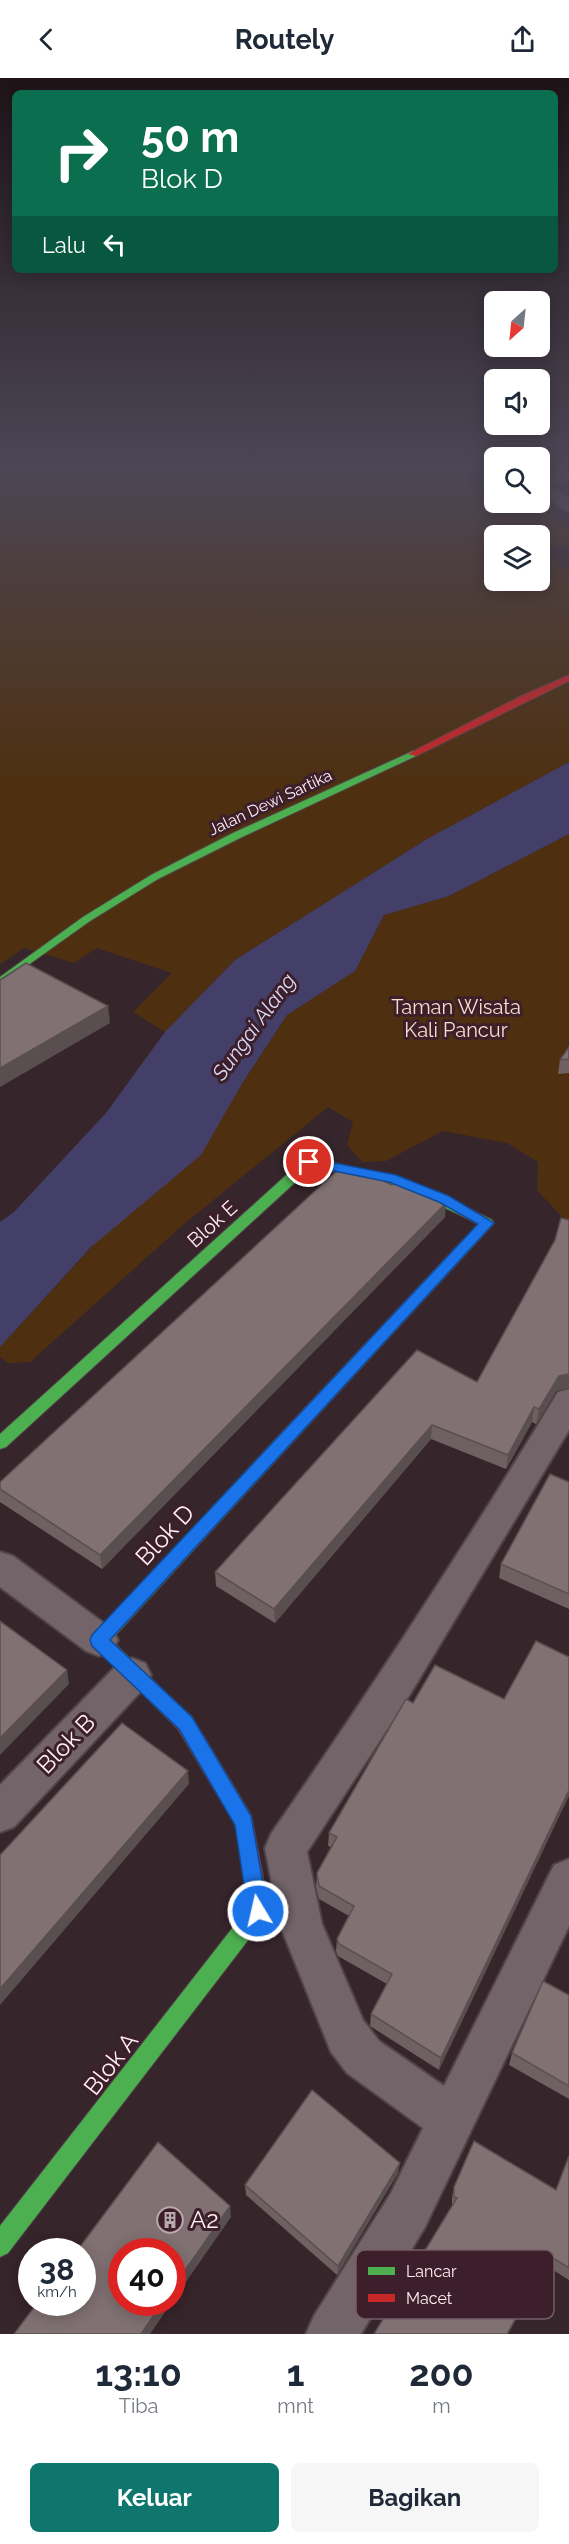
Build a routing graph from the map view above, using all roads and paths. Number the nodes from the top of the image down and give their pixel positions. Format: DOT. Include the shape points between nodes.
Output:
graph roads {
  1 [pos="569,678"];
  2 [pos="0,982"];
  3 [pos="487,1223"];
  4 [pos="569,1401"];
  5 [pos="0,1443"];
  6 [pos="0,1567"];
  7 [pos="99,1640"];
  8 [pos="132,1674"];
  9 [pos="0,1813"];
  10 [pos="569,1880"];
  11 [pos="452,2120"];
  12 [pos="0,2245"];
  13 [pos="383,2250"];
  14 [pos="356,2295"];
  15 [pos="332,2334"];
  1 -- 2 [label="street, Jalan Dewi Sartika" via="149,879 47,945"];
  3 -- 5 [label="street, Blok E" via="444,1199 392,1179 309,1162"];
  3 -- 7 [label="street, Blok D"];
  4 -- 11 [label="street" via="396,1684 286,1848 301,1924 347,2036 363,2057"];
  6 -- 7 [label="street"];
  7 -- 8 [label="street"];
  8 -- 9 [label="street, Blok B"];
  8 -- 12 [label="street, Blok A" via="186,1723 244,1822 258,1911"];
  10 -- 11 [label="street"];
  11 -- 13 [label="street" via="408,2210"];
  14 -- 15 [label="street"];
}
